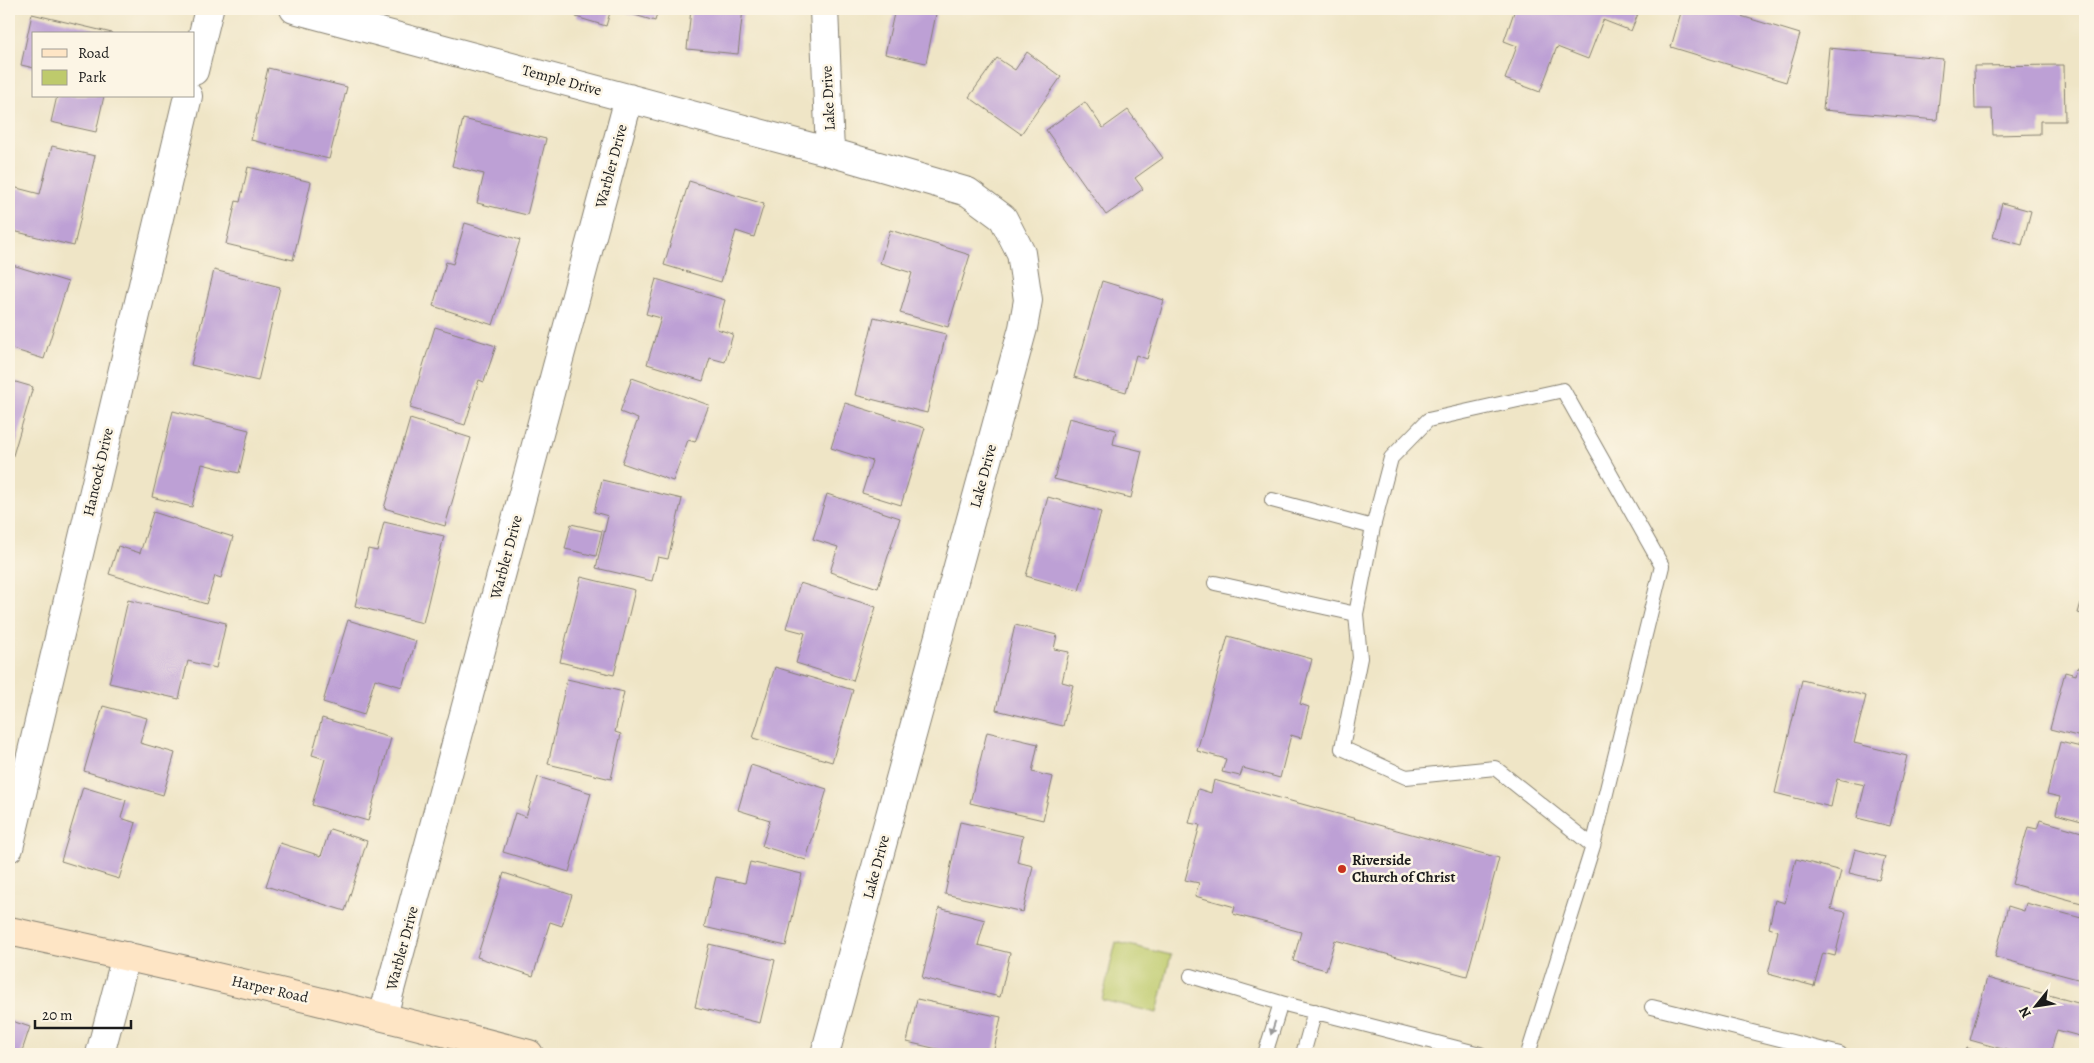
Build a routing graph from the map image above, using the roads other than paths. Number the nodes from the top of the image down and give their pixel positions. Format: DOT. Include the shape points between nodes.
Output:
graph roads {
  1 [pos="209,9"];
  2 [pos="294,9"];
  3 [pos="824,9"];
  4 [pos="195,67"];
  5 [pos="188,98"];
  6 [pos="629,98"];
  7 [pos="830,152"];
  8 [pos="1272,500"];
  9 [pos="1373,527"];
  10 [pos="1216,583"];
  11 [pos="1356,614"];
  12 [pos="1593,846"];
  13 [pos="9,848"];
  14 [pos="9,931"];
  15 [pos="126,956"];
  16 [pos="1191,976"];
  17 [pos="1281,1002"];
  18 [pos="1652,1007"];
  19 [pos="1315,1011"];
  20 [pos="384,1016"];
  21 [pos="100,1054"];
  22 [pos="529,1054"];
  23 [pos="824,1054"];
  24 [pos="1265,1054"];
  25 [pos="1303,1054"];
  26 [pos="1480,1054"];
  27 [pos="1528,1054"];
  28 [pos="1840,1054"];
  1 -- 4 [label="street"];
  2 -- 6 [label="street, Temple Drive"];
  3 -- 7 [label="street, Lake Drive"];
  5 -- 13 [label="street, Hancock Drive"];
  6 -- 7 [label="street, Temple Drive"];
  6 -- 20 [label="street, Warbler Drive"];
  7 -- 23 [label="street, Lake Drive" via="968,192 1003,218 1021,253 1028,300"];
  8 -- 9 [label="lane"];
  9 -- 11 [label="lane"];
  9 -- 12 [label="lane" via="1391,458 1428,420 1563,390 1662,566"];
  10 -- 11 [label="lane"];
  11 -- 12 [label="lane" via="1360,658 1342,748 1406,777 1495,768"];
  12 -- 27 [label="lane"];
  14 -- 15 [label="main road, Harper Road"];
  15 -- 20 [label="main road, Harper Road"];
  15 -- 21 [label="street"];
  16 -- 17 [label="lane"];
  17 -- 19 [label="lane"];
  17 -- 24 [label="lane, one-way"];
  18 -- 28 [label="lane"];
  19 -- 25 [label="lane"];
  19 -- 26 [label="lane"];
  20 -- 22 [label="main road, Harper Road"];
}
